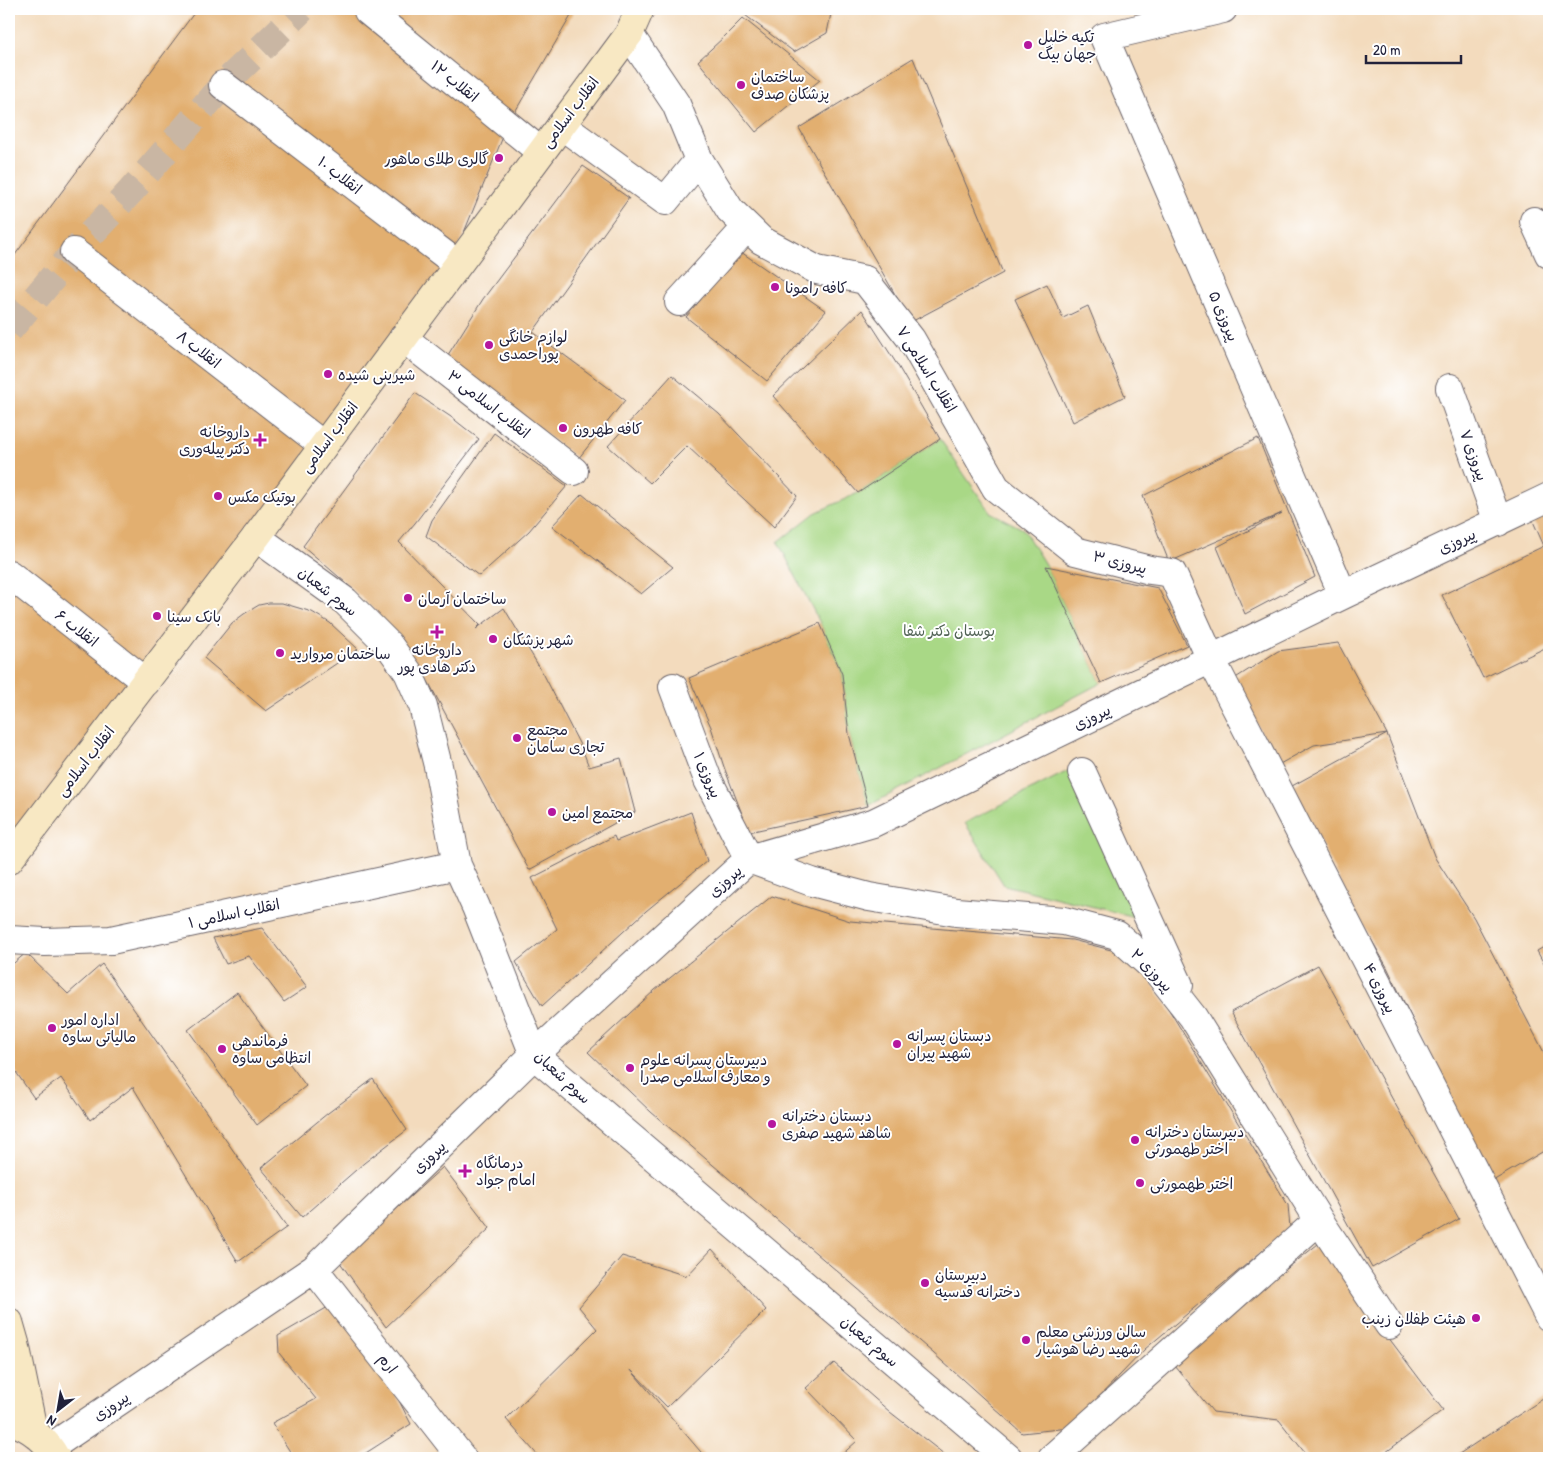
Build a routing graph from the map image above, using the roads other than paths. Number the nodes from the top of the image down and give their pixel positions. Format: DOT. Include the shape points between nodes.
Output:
graph roads {
  1 [pos="640,9"];
  2 [pos="1223,9"];
  3 [pos="368,11"];
  4 [pos="629,34"];
  5 [pos="223,85"];
  6 [pos="561,125"];
  7 [pos="541,152"];
  8 [pos="699,160"];
  9 [pos="1534,221"];
  10 [pos="748,227"];
  11 [pos="74,252"];
  12 [pos="1549,254"];
  13 [pos="457,264"];
  14 [pos="679,302"];
  15 [pos="403,338"];
  16 [pos="1450,388"];
  17 [pos="323,445"];
  18 [pos="574,471"];
  19 [pos="996,488"];
  20 [pos="1549,497"];
  21 [pos="1498,522"];
  22 [pos="256,537"];
  23 [pos="9,574"];
  24 [pos="1343,594"];
  25 [pos="1211,659"];
  26 [pos="146,682"];
  27 [pos="673,687"];
  28 [pos="1082,772"];
  29 [pos="749,859"];
  30 [pos="9,860"];
  31 [pos="457,865"];
  32 [pos="9,940"];
  33 [pos="1194,1017"];
  34 [pos="534,1056"];
  35 [pos="1319,1220"];
  36 [pos="314,1268"];
  37 [pos="1549,1318"];
  38 [pos="9,1322"];
  39 [pos="1389,1325"];
  40 [pos="37,1439"];
  41 [pos="462,1458"];
  42 [pos="1008,1458"];
  43 [pos="1052,1458"];
  1 -- 4 [label="street, انقلاب اسلامی"];
  2 -- 24 [label="street, پیروزی ۵" via="1104,37"];
  3 -- 7 [label="street, انقلاب ۱۲"];
  4 -- 6 [label="street, انقلاب اسلامی"];
  4 -- 8 [label="street, انقلاب اسلامی ۷" via="676,104"];
  5 -- 13 [label="street, انقلاب ۱۰"];
  6 -- 7 [label="street, انقلاب اسلامی"];
  6 -- 8 [label="street" via="665,201"];
  7 -- 13 [label="street, انقلاب اسلامی"];
  8 -- 10 [label="street, انقلاب اسلامی ۷" via="730,210"];
  9 -- 12 [label="street"];
  10 -- 14 [label="street"];
  10 -- 19 [label="street, انقلاب اسلامی ۷" via="761,240 817,270 865,280 911,339"];
  11 -- 17 [label="street, انقلاب ۸"];
  13 -- 15 [label="street, انقلاب اسلامی"];
  15 -- 17 [label="street, انقلاب اسلامی"];
  15 -- 18 [label="street, انقلاب اسلامی ۳"];
  16 -- 21 [label="street, پیروزی ۷"];
  17 -- 22 [label="street, انقلاب اسلامی"];
  19 -- 25 [label="street, پیروزی ۳" via="1075,551 1172,573"];
  20 -- 21 [label="street, پیروزی"];
  21 -- 24 [label="street, پیروزی"];
  22 -- 26 [label="street, انقلاب اسلامی"];
  22 -- 31 [label="street, سوم شعبان" via="345,601 388,644 408,672 423,706"];
  23 -- 26 [label="street, انقلاب ۶"];
  24 -- 25 [label="street, پیروزی"];
  25 -- 29 [label="street, پیروزی" via="874,823"];
  25 -- 37 [label="street, پیروزی ۴"];
  26 -- 30 [label="street, انقلاب اسلامی"];
  27 -- 29 [label="street, پیروزی ۱" via="708,780"];
  28 -- 33 [label="street"];
  29 -- 33 [label="street, پیروزی ۲" via="812,882 869,897 956,912 1064,922 1117,935 1156,970"];
  29 -- 34 [label="street, پیروزی"];
  31 -- 32 [label="street, انقلاب اسلامی ۱" via="111,940"];
  31 -- 34 [label="street, سوم شعبان"];
  33 -- 35 [label="street, پیروزی ۲"];
  34 -- 36 [label="street, پیروزی"];
  34 -- 42 [label="street, سوم شعبان"];
  35 -- 39 [label="street, پیروزی ۲"];
  35 -- 43 [label="street"];
  36 -- 40 [label="street, پیروزی"];
  36 -- 41 [label="street, ارم"];
  38 -- 40 [label="street"];
}
